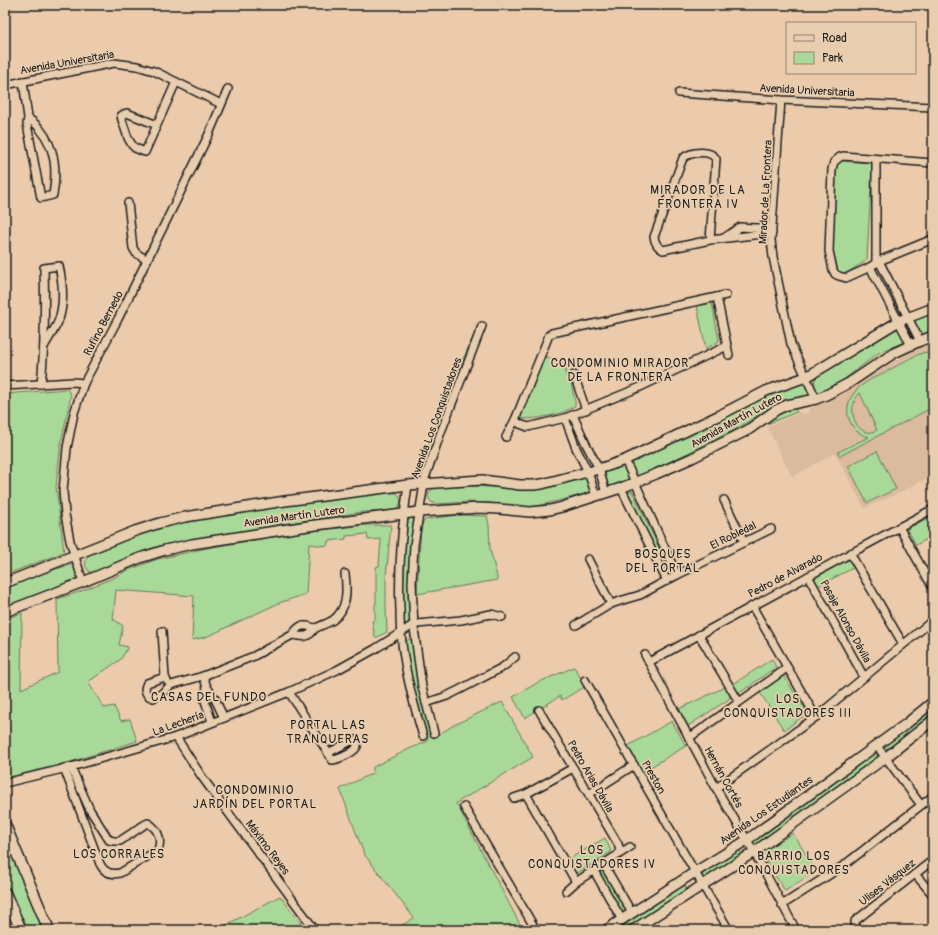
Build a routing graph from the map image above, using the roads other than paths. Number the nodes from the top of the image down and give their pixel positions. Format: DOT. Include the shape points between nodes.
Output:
graph roads {
  1 [pos="23,80"];
  2 [pos="176,82"];
  3 [pos="5,85"];
  4 [pos="228,89"];
  5 [pos="679,93"];
  6 [pos="781,100"];
  7 [pos="221,104"];
  8 [pos="933,106"];
  9 [pos="28,118"];
  10 [pos="157,125"];
  11 [pos="876,159"];
  12 [pos="933,163"];
  13 [pos="128,202"];
  14 [pos="772,230"];
  15 [pos="933,239"];
  16 [pos="710,240"];
  17 [pos="148,260"];
  18 [pos="875,264"];
  19 [pos="726,295"];
  20 [pos="716,297"];
  21 [pos="933,308"];
  22 [pos="909,317"];
  23 [pos="899,321"];
  24 [pos="482,326"];
  25 [pos="933,336"];
  26 [pos="920,341"];
  27 [pos="911,345"];
  28 [pos="727,346"];
  29 [pos="44,347"];
  30 [pos="730,355"];
  31 [pos="574,375"];
  32 [pos="806,377"];
  33 [pos="84,383"];
  34 [pos="41,384"];
  35 [pos="5,386"];
  36 [pos="816,399"];
  37 [pos="586,410"];
  38 [pos="573,415"];
  39 [pos="565,418"];
  40 [pos="515,420"];
  41 [pos="506,437"];
  42 [pos="586,444"];
  43 [pos="576,448"];
  44 [pos="625,460"];
  45 [pos="599,469"];
  46 [pos="588,472"];
  47 [pos="635,483"];
  48 [pos="424,484"];
  49 [pos="408,485"];
  50 [pos="621,488"];
  51 [pos="606,493"];
  52 [pos="596,496"];
  53 [pos="724,500"];
  54 [pos="933,509"];
  55 [pos="419,512"];
  56 [pos="404,514"];
  57 [pos="900,527"];
  58 [pos="771,529"];
  59 [pos="744,542"];
  60 [pos="850,553"];
  61 [pos="74,555"];
  62 [pos="588,559"];
  63 [pos="345,574"];
  64 [pos="677,575"];
  65 [pos="808,576"];
  66 [pos="667,581"];
  67 [pos="83,582"];
  68 [pos="5,583"];
  69 [pos="933,588"];
  70 [pos="611,604"];
  71 [pos="752,606"];
  72 [pos="5,612"];
  73 [pos="502,617"];
  74 [pos="931,622"];
  75 [pos="413,625"];
  76 [pos="576,625"];
  77 [pos="315,628"];
  78 [pos="933,630"];
  79 [pos="162,631"];
  80 [pos="401,634"];
  81 [pos="292,635"];
  82 [pos="698,635"];
  83 [pos="903,644"];
  84 [pos="515,657"];
  85 [pos="647,658"];
  86 [pos="787,668"];
  87 [pos="203,676"];
  88 [pos="165,677"];
  89 [pos="864,677"];
  90 [pos="585,680"];
  91 [pos="171,685"];
  92 [pos="207,686"];
  93 [pos="289,692"];
  94 [pos="739,702"];
  95 [pos="933,702"];
  96 [pos="426,703"];
  97 [pos="539,710"];
  98 [pos="816,717"];
  99 [pos="224,718"];
  100 [pos="933,720"];
  101 [pos="212,722"];
  102 [pos="434,733"];
  103 [pos="423,736"];
  104 [pos="176,737"];
  105 [pos="689,738"];
  106 [pos="877,746"];
  107 [pos="328,754"];
  108 [pos="885,758"];
  109 [pos="634,765"];
  110 [pos="68,768"];
  111 [pos="573,768"];
  112 [pos="5,783"];
  113 [pos="716,788"];
  114 [pos="526,794"];
  115 [pos="588,794"];
  116 [pos="933,796"];
  117 [pos="514,798"];
  118 [pos="921,805"];
  119 [pos="464,807"];
  120 [pos="98,824"];
  121 [pos="5,825"];
  122 [pos="88,830"];
  123 [pos="747,840"];
  124 [pos="630,847"];
  125 [pos="754,852"];
  126 [pos="618,855"];
  127 [pos="933,860"];
  128 [pos="604,865"];
  129 [pos="594,871"];
  130 [pos="695,872"];
  131 [pos="915,874"];
  132 [pos="576,882"];
  133 [pos="702,885"];
  134 [pos="566,891"];
  135 [pos="5,892"];
  136 [pos="933,895"];
  137 [pos="782,905"];
  138 [pos="632,913"];
  139 [pos="622,920"];
  140 [pos="20,930"];
  141 [pos="49,930"];
  142 [pos="315,930"];
  143 [pos="536,930"];
  144 [pos="606,930"];
  145 [pos="633,930"];
  146 [pos="729,930"];
  147 [pos="796,930"];
  148 [pos="858,930"];
  1 -- 2 [label="street, Avenida Universitaria" via="114,63 154,71"];
  1 -- 3 [label="street, Avenida Universitaria"];
  1 -- 9 [label="street"];
  2 -- 7 [label="street, Avenida Universitaria"];
  2 -- 10 [label="street"];
  4 -- 7 [label="street, Rufino Bernedo"];
  5 -- 6 [label="street, Avenida Universitaria"];
  6 -- 8 [label="street, Avenida Universitaria"];
  6 -- 14 [label="street, Mirador de La Frontera"];
  7 -- 17 [label="street, Rufino Bernedo"];
  9 -- 9 [label="street" via="40,128 53,153 53,195 41,198"];
  10 -- 10 [label="street" via="127,113 122,116 130,142 135,148 145,152"];
  11 -- 12 [label="street"];
  11 -- 18 [label="street"];
  11 -- 18 [label="street" via="843,156 834,162 829,250 833,270 839,276 846,278"];
  13 -- 17 [label="street" via="133,248"];
  14 -- 16 [label="street"];
  14 -- 32 [label="street, Mirador de La Frontera" via="773,257 790,344"];
  15 -- 18 [label="street"];
  16 -- 16 [label="street" via="663,250 657,247 654,241 683,158 692,153 711,154 716,160"];
  17 -- 33 [label="street, Rufino Bernedo"];
  18 -- 22 [label="street"];
  18 -- 23 [label="street"];
  19 -- 20 [label="street"];
  20 -- 28 [label="street"];
  20 -- 40 [label="street" via="549,334"];
  21 -- 22 [label="street, Avenida Martín Lutero"];
  22 -- 23 [label="street, Avenida Martín Lutero"];
  22 -- 26 [label="street"];
  23 -- 27 [label="street"];
  23 -- 32 [label="street, Avenida Martín Lutero"];
  24 -- 48 [label="street, Avenida Los Conquistadores"];
  25 -- 26 [label="street, Avenida Martín Lutero"];
  26 -- 27 [label="street, Avenida Martín Lutero"];
  27 -- 36 [label="street, Avenida Martín Lutero" via="833,392"];
  28 -- 30 [label="street"];
  28 -- 37 [label="street"];
  29 -- 29 [label="street" via="44,268 59,266 62,288 60,314 58,323"];
  29 -- 34 [label="street"];
  31 -- 37 [label="street"];
  32 -- 36 [label="street, Mirador de La Frontera"];
  32 -- 44 [label="street, Avenida Martín Lutero" via="766,391"];
  33 -- 34 [label="street"];
  33 -- 61 [label="street, Rufino Bernedo" via="70,431 63,491"];
  34 -- 35 [label="street"];
  36 -- 47 [label="street, Avenida Martín Lutero" via="781,407 741,434"];
  37 -- 38 [label="street"];
  38 -- 39 [label="street"];
  38 -- 42 [label="street"];
  39 -- 40 [label="street" via="528,427"];
  39 -- 43 [label="street"];
  40 -- 41 [label="street"];
  42 -- 43 [label="street"];
  42 -- 45 [label="street"];
  43 -- 46 [label="street"];
  44 -- 45 [label="street, Avenida Martín Lutero"];
  44 -- 47 [label="street"];
  45 -- 46 [label="street, Avenida Martín Lutero"];
  45 -- 51 [label="street"];
  46 -- 48 [label="street, Avenida Martín Lutero" via="534,485 482,480"];
  46 -- 52 [label="street"];
  47 -- 50 [label="street, Avenida Martín Lutero"];
  47 -- 64 [label="street"];
  48 -- 49 [label="street, Avenida Martín Lutero"];
  48 -- 55 [label="street, Avenida Los Conquistadores"];
  49 -- 56 [label="street, Avenida Los Conquistadores"];
  49 -- 61 [label="street, Avenida Martín Lutero" via="173,520 135,531"];
  50 -- 51 [label="street, Avenida Martín Lutero"];
  50 -- 66 [label="street"];
  51 -- 52 [label="street, Avenida Martín Lutero"];
  52 -- 55 [label="street, Avenida Martín Lutero" via="550,510 530,512 479,508"];
  53 -- 59 [label="street"];
  54 -- 57 [label="street, Pedro de Alvarado"];
  55 -- 56 [label="street, Avenida Martín Lutero"];
  55 -- 75 [label="street, Avenida Los Conquistadores" via="414,545"];
  56 -- 67 [label="street, Avenida Martín Lutero" via="185,545 140,558"];
  56 -- 80 [label="street, Avenida Los Conquistadores" via="399,588"];
  57 -- 60 [label="street, Pedro de Alvarado"];
  57 -- 69 [label="street"];
  58 -- 59 [label="street, El Robledal"];
  59 -- 64 [label="street, El Robledal"];
  60 -- 65 [label="street, Pedro de Alvarado"];
  60 -- 83 [label="street"];
  61 -- 67 [label="street, Rufino Bernedo"];
  61 -- 68 [label="street, Avenida Martín Lutero"];
  62 -- 70 [label="street"];
  63 -- 77 [label="street" via="347,589 344,605 334,619"];
  64 -- 66 [label="street, El Robledal"];
  65 -- 71 [label="street, Pedro de Alvarado"];
  65 -- 89 [label="street, Pasaje Alonso Dávila"];
  66 -- 70 [label="street, El Robledal" via="640,595"];
  67 -- 72 [label="street, Avenida Martín Lutero"];
  70 -- 76 [label="street, El Robledal"];
  71 -- 82 [label="street, Pedro de Alvarado"];
  71 -- 86 [label="street"];
  73 -- 75 [label="street" via="491,614"];
  74 -- 78 [label="street"];
  74 -- 83 [label="street"];
  75 -- 80 [label="street, La Lechería"];
  75 -- 96 [label="street, Avenida Los Conquistadores"];
  77 -- 81 [label="street" via="302,626"];
  77 -- 81 [label="street" via="305,637"];
  79 -- 88 [label="street"];
  80 -- 93 [label="street, La Lechería" via="337,670"];
  80 -- 103 [label="street, Avenida Los Conquistadores" via="410,690"];
  81 -- 87 [label="street" via="254,656"];
  82 -- 85 [label="street, Pedro de Alvarado"];
  82 -- 94 [label="street"];
  83 -- 89 [label="street"];
  84 -- 96 [label="street" via="503,667 461,689"];
  85 -- 105 [label="street, Hernán Cortés"];
  86 -- 94 [label="street"];
  86 -- 98 [label="street"];
  87 -- 91 [label="street"];
  87 -- 92 [label="street"];
  88 -- 91 [label="street"];
  88 -- 91 [label="street" via="148,683 145,688 147,695 153,698"];
  89 -- 98 [label="street"];
  90 -- 109 [label="street, Preston"];
  92 -- 99 [label="street"];
  92 -- 101 [label="street" via="205,700"];
  93 -- 99 [label="street, La Lechería"];
  93 -- 107 [label="street"];
  94 -- 105 [label="street"];
  95 -- 106 [label="street, Avenida Los Estudiantes"];
  96 -- 102 [label="street, Avenida Los Conquistadores"];
  97 -- 111 [label="street, Pedro Arias Dávila"];
  98 -- 113 [label="street"];
  99 -- 101 [label="street, La Lechería"];
  100 -- 108 [label="street"];
  101 -- 104 [label="street, La Lechería"];
  104 -- 110 [label="street, La Lechería"];
  104 -- 142 [label="street, Máximo Reyes"];
  105 -- 113 [label="street, Hernán Cortés"];
  106 -- 108 [label="street"];
  106 -- 123 [label="street, Avenida Los Estudiantes"];
  108 -- 118 [label="street"];
  108 -- 125 [label="street"];
  109 -- 115 [label="street"];
  109 -- 130 [label="street, Preston"];
  110 -- 112 [label="street, La Lechería"];
  110 -- 120 [label="street"];
  110 -- 122 [label="street"];
  111 -- 114 [label="street"];
  111 -- 115 [label="street, Pedro Arias Dávila"];
  113 -- 123 [label="street, Hernán Cortés"];
  114 -- 117 [label="street"];
  114 -- 132 [label="street"];
  115 -- 126 [label="street, Pedro Arias Dávila" via="619,846"];
  116 -- 118 [label="street"];
  118 -- 137 [label="street" via="843,866"];
  119 -- 143 [label="street"];
  120 -- 122 [label="street"];
  120 -- 122 [label="street" via="109,840 120,841 148,823 159,835 158,850 123,871 113,874 102,867"];
  121 -- 141 [label="main road"];
  123 -- 125 [label="street, Hernán Cortés"];
  123 -- 130 [label="street, Avenida Los Estudiantes"];
  124 -- 126 [label="street"];
  125 -- 133 [label="street"];
  125 -- 137 [label="street, Hernán Cortés"];
  126 -- 128 [label="street"];
  127 -- 131 [label="street, Ulises Vásquez"];
  128 -- 129 [label="street"];
  128 -- 138 [label="street"];
  129 -- 132 [label="street"];
  129 -- 139 [label="street"];
  130 -- 133 [label="street, Preston"];
  130 -- 138 [label="street, Avenida Los Estudiantes"];
  131 -- 136 [label="street"];
  131 -- 148 [label="street, Ulises Vásquez" via="854,922"];
  132 -- 134 [label="street"];
  133 -- 145 [label="street"];
  133 -- 146 [label="street, Preston"];
  135 -- 140 [label="main road"];
  137 -- 147 [label="street, Hernán Cortés"];
  138 -- 139 [label="street, Avenida Los Estudiantes"];
  139 -- 144 [label="street, Avenida Los Estudiantes"];
}
